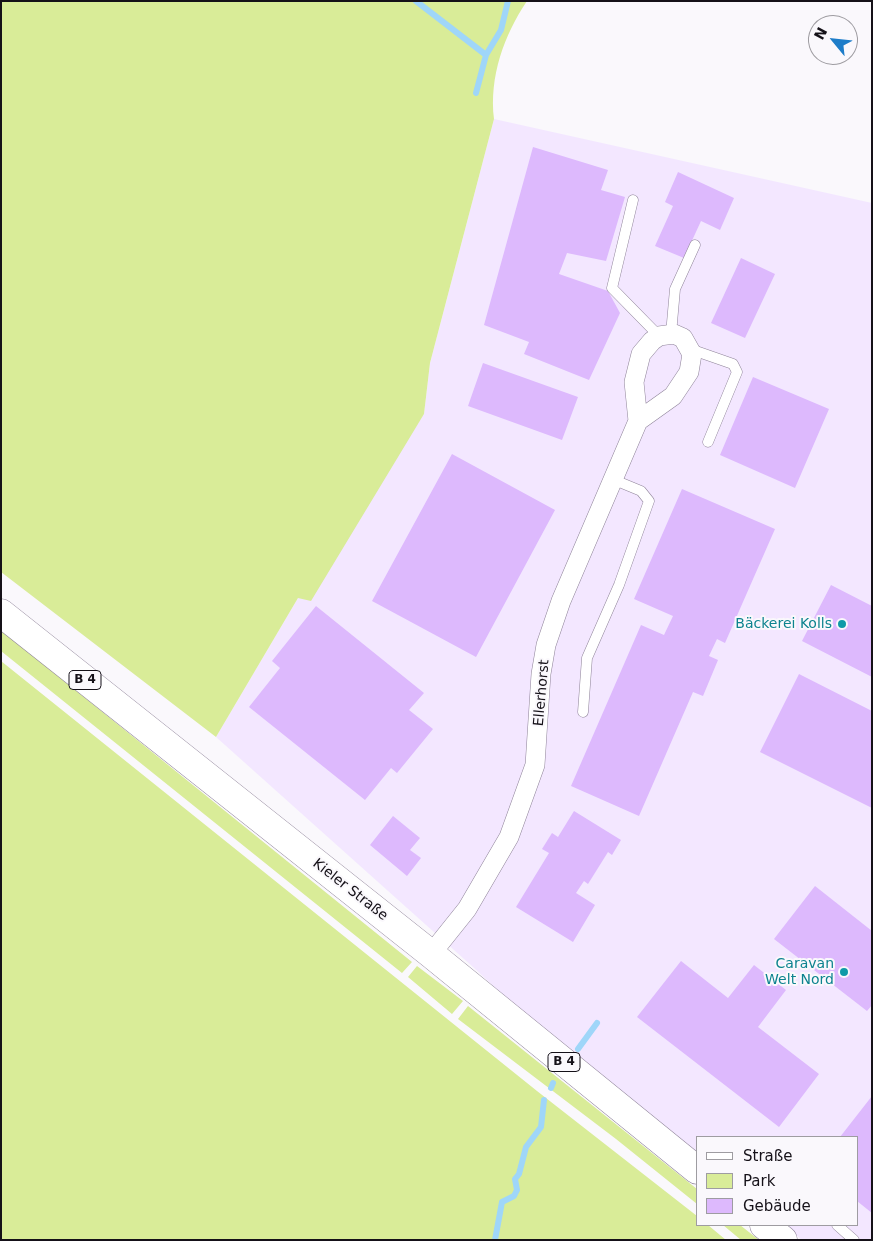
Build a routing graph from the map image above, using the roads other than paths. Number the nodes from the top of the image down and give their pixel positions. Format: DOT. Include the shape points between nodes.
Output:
graph roads {
  1 [pos="633,200"];
  2 [pos="695,245"];
  3 [pos="665,335"];
  4 [pos="690,349"];
  5 [pos="638,421"];
  6 [pos="708,442"];
  7 [pos="612,479"];
  8 [pos="1,613"];
  9 [pos="583,712"];
  10 [pos="431,954"];
  11 [pos="696,1169"];
  12 [pos="765,1226"];
  13 [pos="838,1226"];
  14 [pos="783,1240"];
  15 [pos="854,1240"];
  1 -- 3 [label="lane" via="612,288"];
  2 -- 3 [label="lane" via="675,289"];
  3 -- 4 [label="street" via="682,338"];
  3 -- 5 [label="street" via="646,347 637,366 634,382"];
  4 -- 5 [label="street" via="692,364 680,387 663,404"];
  4 -- 6 [label="lane" via="733,364 737,372"];
  5 -- 7 [label="street, Ellerhorst"];
  7 -- 9 [label="lane" via="641,491 650,501 587,658"];
  7 -- 10 [label="street, Ellerhorst" via="546,645 535,765 510,837 467,909"];
  8 -- 10 [label="main road, Kieler Straße / B 4"];
  10 -- 11 [label="main road, Kieler Straße / B 4"];
  12 -- 14 [label="main road"];
  13 -- 15 [label="lane"];
}
